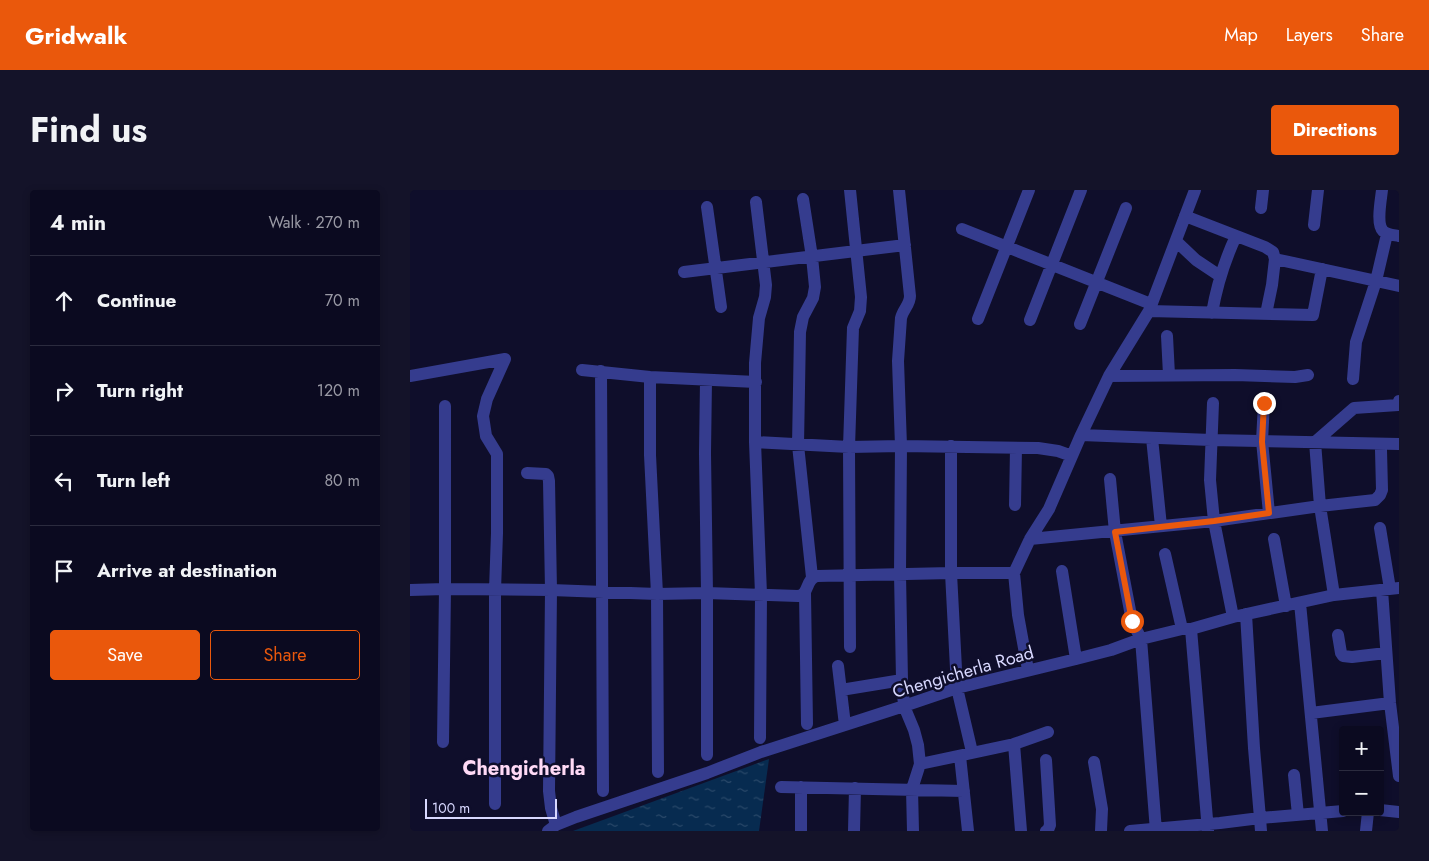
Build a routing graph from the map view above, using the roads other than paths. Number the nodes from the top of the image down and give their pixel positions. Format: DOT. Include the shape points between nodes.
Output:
graph roads {
  1 [pos="850,190"];
  2 [pos="899,190"];
  3 [pos="1029,190"];
  4 [pos="1081,190"];
  5 [pos="1195,190"];
  6 [pos="1263,190"];
  7 [pos="1318,190"];
  8 [pos="1382,190"];
  9 [pos="803,199"];
  10 [pos="756,202"];
  11 [pos="707,208"];
  12 [pos="1126,208"];
  13 [pos="1261,208"];
  14 [pos="1185,216"];
  15 [pos="1314,225"];
  16 [pos="962,229"];
  17 [pos="1393,235"];
  18 [pos="1236,236"];
  19 [pos="1176,241"];
  20 [pos="905,245"];
  21 [pos="1007,247"];
  22 [pos="857,251"];
  23 [pos="812,256"];
  24 [pos="1275,259"];
  25 [pos="765,262"];
  26 [pos="1052,265"];
  27 [pos="716,268"];
  28 [pos="1322,269"];
  29 [pos="684,272"];
  30 [pos="1220,276"];
  31 [pos="1376,281"];
  32 [pos="1096,283"];
  33 [pos="1399,286"];
  34 [pos="721,306"];
  35 [pos="1150,308"];
  36 [pos="1212,313"];
  37 [pos="1266,314"];
  38 [pos="978,319"];
  39 [pos="1030,320"];
  40 [pos="1080,324"];
  41 [pos="1167,336"];
  42 [pos="582,370"];
  43 [pos="602,371"];
  44 [pos="1169,375"];
  45 [pos="1308,375"];
  46 [pos="410,376"];
  47 [pos="650,376"];
  48 [pos="1110,376"];
  49 [pos="1353,379"];
  50 [pos="706,380"];
  51 [pos="756,382"];
  52 [pos="1399,401"];
  53 [pos="1213,403"];
  54 [pos="1264,403"];
  55 [pos="445,406"];
  56 [pos="1081,435"];
  57 [pos="1152,438"];
  58 [pos="1211,440"];
  59 [pos="755,442"];
  60 [pos="1262,442"];
  61 [pos="1315,442"];
  62 [pos="798,444"];
  63 [pos="1399,444"];
  64 [pos="901,446"];
  65 [pos="951,446"];
  66 [pos="849,447"];
  67 [pos="1016,448"];
  68 [pos="1381,450"];
  69 [pos="1072,456"];
  70 [pos="527,473"];
  71 [pos="1110,479"];
  72 [pos="1015,505"];
  73 [pos="1320,506"];
  74 [pos="1269,513"];
  75 [pos="1214,521"];
  76 [pos="1161,526"];
  77 [pos="1380,528"];
  78 [pos="1115,532"];
  79 [pos="1030,539"];
  80 [pos="1274,539"];
  81 [pos="1165,554"];
  82 [pos="1062,571"];
  83 [pos="951,573"];
  84 [pos="1014,573"];
  85 [pos="900,574"];
  86 [pos="849,575"];
  87 [pos="812,577"];
  88 [pos="445,589"];
  89 [pos="1390,589"];
  90 [pos="410,590"];
  91 [pos="495,590"];
  92 [pos="551,590"];
  93 [pos="602,592"];
  94 [pos="805,592"];
  95 [pos="707,593"];
  96 [pos="657,594"];
  97 [pos="761,594"];
  98 [pos="1334,595"];
  99 [pos="1300,603"];
  100 [pos="1286,606"];
  101 [pos="1239,616"];
  102 [pos="1186,629"];
  103 [pos="1338,635"];
  104 [pos="1141,639"];
  105 [pos="850,647"];
  106 [pos="1386,653"];
  107 [pos="1076,659"];
  108 [pos="838,666"];
  109 [pos="1028,670"];
  110 [pos="902,680"];
  111 [pos="957,688"];
  112 [pos="841,690"];
  113 [pos="1390,703"];
  114 [pos="904,706"];
  115 [pos="1311,713"];
  116 [pos="807,724"];
  117 [pos="845,725"];
  118 [pos="1396,727"];
  119 [pos="1048,732"];
  120 [pos="760,738"];
  121 [pos="443,742"];
  122 [pos="1014,744"];
  123 [pos="966,754"];
  124 [pos="707,755"];
  125 [pos="1046,760"];
  126 [pos="1094,762"];
  127 [pos="920,764"];
  128 [pos="658,772"];
  129 [pos="1294,775"];
  130 [pos="1399,776"];
  131 [pos="781,787"];
  132 [pos="801,787"];
  133 [pos="855,788"];
  134 [pos="912,789"];
  135 [pos="602,791"];
  136 [pos="964,791"];
  137 [pos="495,804"];
  138 [pos="1384,810"];
  139 [pos="1339,811"];
  140 [pos="1399,812"];
  141 [pos="1320,813"];
  142 [pos="1298,815"];
  143 [pos="1368,816"];
  144 [pos="1260,818"];
  145 [pos="552,828"];
  146 [pos="1207,828"];
  147 [pos="1156,830"];
  148 [pos="801,831"];
  149 [pos="854,831"];
  150 [pos="913,831"];
  151 [pos="968,831"];
  152 [pos="1021,831"];
  153 [pos="1046,831"];
  154 [pos="1101,831"];
  155 [pos="1130,831"];
  156 [pos="1261,831"];
  157 [pos="1322,831"];
  158 [pos="1366,831"];
  1 -- 22 [label="street"];
  2 -- 20 [label="street"];
  3 -- 21 [label="street"];
  4 -- 26 [label="street"];
  5 -- 14 [label="street"];
  6 -- 13 [label="street"];
  7 -- 15 [label="street"];
  8 -- 17 [label="street" via="1379,225"];
  9 -- 23 [label="street"];
  10 -- 25 [label="street"];
  11 -- 27 [label="street"];
  12 -- 32 [label="street"];
  14 -- 18 [label="street"];
  14 -- 19 [label="street"];
  16 -- 21 [label="street"];
  17 -- 31 [label="street"];
  18 -- 24 [label="street" via="1265,246 1273,252"];
  18 -- 30 [label="street"];
  19 -- 30 [label="street"];
  19 -- 35 [label="street"];
  20 -- 22 [label="street"];
  20 -- 64 [label="street" via="910,300 900,318"];
  21 -- 26 [label="street"];
  21 -- 38 [label="street"];
  22 -- 23 [label="street"];
  22 -- 66 [label="street" via="862,298 853,328"];
  23 -- 25 [label="street"];
  23 -- 62 [label="street" via="815,287 800,332"];
  24 -- 28 [label="street"];
  24 -- 37 [label="street"];
  25 -- 27 [label="street"];
  25 -- 51 [label="street" via="766,284 758,330"];
  26 -- 32 [label="street"];
  26 -- 39 [label="street"];
  27 -- 29 [label="street"];
  27 -- 34 [label="street"];
  28 -- 31 [label="street"];
  28 -- 37 [label="street" via="1313,315"];
  30 -- 36 [label="street"];
  31 -- 33 [label="street"];
  31 -- 49 [label="street" via="1356,342"];
  32 -- 35 [label="street"];
  32 -- 40 [label="street"];
  35 -- 36 [label="street"];
  35 -- 48 [label="street"];
  36 -- 37 [label="street"];
  41 -- 44 [label="street"];
  42 -- 43 [label="street"];
  43 -- 47 [label="street"];
  43 -- 93 [label="street"];
  44 -- 45 [label="street"];
  44 -- 48 [label="street"];
  46 -- 91 [label="street" via="505,359 483,416 486,436 497,454"];
  47 -- 50 [label="street"];
  47 -- 96 [label="street" via="650,455"];
  48 -- 56 [label="street"];
  50 -- 51 [label="street"];
  50 -- 95 [label="street"];
  51 -- 59 [label="street"];
  52 -- 61 [label="street" via="1398,405 1354,408"];
  53 -- 58 [label="street"];
  54 -- 60 [label="street"];
  55 -- 88 [label="street"];
  56 -- 57 [label="street"];
  56 -- 69 [label="street"];
  57 -- 58 [label="street"];
  57 -- 76 [label="street"];
  58 -- 60 [label="street"];
  58 -- 75 [label="street"];
  59 -- 62 [label="street"];
  59 -- 97 [label="street"];
  60 -- 61 [label="street"];
  60 -- 74 [label="street"];
  61 -- 63 [label="street"];
  61 -- 73 [label="street"];
  62 -- 66 [label="street"];
  62 -- 87 [label="street"];
  64 -- 65 [label="street"];
  64 -- 66 [label="street"];
  64 -- 85 [label="street"];
  65 -- 67 [label="street"];
  65 -- 83 [label="street"];
  66 -- 86 [label="street"];
  67 -- 69 [label="street" via="1058,450"];
  67 -- 72 [label="street"];
  68 -- 73 [label="street" via="1382,490 1378,497 1371,501"];
  69 -- 79 [label="street" via="1049,509"];
  70 -- 92 [label="street" via="548,476"];
  71 -- 78 [label="street"];
  73 -- 74 [label="street"];
  73 -- 98 [label="street"];
  74 -- 75 [label="street"];
  75 -- 76 [label="street"];
  75 -- 101 [label="street"];
  76 -- 78 [label="street"];
  77 -- 89 [label="street"];
  78 -- 79 [label="street"];
  78 -- 104 [label="street" via="1132,621"];
  79 -- 84 [label="street"];
  80 -- 100 [label="street"];
  81 -- 102 [label="street"];
  82 -- 107 [label="street"];
  83 -- 84 [label="street"];
  83 -- 85 [label="street"];
  83 -- 111 [label="street"];
  84 -- 109 [label="street"];
  85 -- 86 [label="street"];
  85 -- 110 [label="street"];
  86 -- 87 [label="street"];
  86 -- 105 [label="street"];
  87 -- 94 [label="street"];
  88 -- 90 [label="street"];
  88 -- 91 [label="street"];
  88 -- 121 [label="street"];
  89 -- 98 [label="street, Chengicherla Road"];
  89 -- 106 [label="street"];
  91 -- 92 [label="street"];
  91 -- 137 [label="street"];
  92 -- 93 [label="street"];
  92 -- 145 [label="street"];
  93 -- 96 [label="street"];
  93 -- 135 [label="street"];
  94 -- 97 [label="street" via="802,596"];
  94 -- 116 [label="street"];
  95 -- 96 [label="street"];
  95 -- 97 [label="street"];
  95 -- 124 [label="street"];
  96 -- 128 [label="street"];
  97 -- 120 [label="street"];
  98 -- 99 [label="street, Chengicherla Road"];
  99 -- 100 [label="street, Chengicherla Road"];
  99 -- 115 [label="street"];
  100 -- 101 [label="street, Chengicherla Road"];
  101 -- 102 [label="street, Chengicherla Road"];
  101 -- 144 [label="street"];
  102 -- 104 [label="street, Chengicherla Road"];
  102 -- 146 [label="street"];
  103 -- 106 [label="street" via="1343,656"];
  104 -- 107 [label="street, Chengicherla Road"];
  104 -- 147 [label="street"];
  106 -- 113 [label="street"];
  107 -- 109 [label="street, Chengicherla Road"];
  108 -- 112 [label="street"];
  109 -- 111 [label="street, Chengicherla Road"];
  110 -- 112 [label="street"];
  110 -- 114 [label="street"];
  111 -- 114 [label="street, Chengicherla Road"];
  111 -- 123 [label="street"];
  112 -- 117 [label="street"];
  113 -- 115 [label="street"];
  113 -- 118 [label="street"];
  114 -- 117 [label="street, Chengicherla Road"];
  114 -- 127 [label="street" via="914,730"];
  115 -- 141 [label="street"];
  117 -- 145 [label="street, Chengicherla Road"];
  118 -- 130 [label="street"];
  119 -- 122 [label="street"];
  122 -- 123 [label="street"];
  122 -- 152 [label="street"];
  123 -- 127 [label="street"];
  123 -- 136 [label="street"];
  125 -- 153 [label="street" via="1050,825"];
  126 -- 154 [label="street" via="1102,810"];
  127 -- 134 [label="street"];
  129 -- 142 [label="street"];
  131 -- 132 [label="street"];
  132 -- 133 [label="street"];
  132 -- 148 [label="street"];
  133 -- 134 [label="street"];
  133 -- 149 [label="street"];
  134 -- 136 [label="street"];
  134 -- 150 [label="street"];
  136 -- 151 [label="street"];
  138 -- 140 [label="street"];
  139 -- 141 [label="street"];
  141 -- 142 [label="street"];
  141 -- 157 [label="street"];
  142 -- 144 [label="street"];
  143 -- 158 [label="street"];
  144 -- 146 [label="street"];
  144 -- 156 [label="street"];
  146 -- 147 [label="street"];
  147 -- 155 [label="street"];
}
